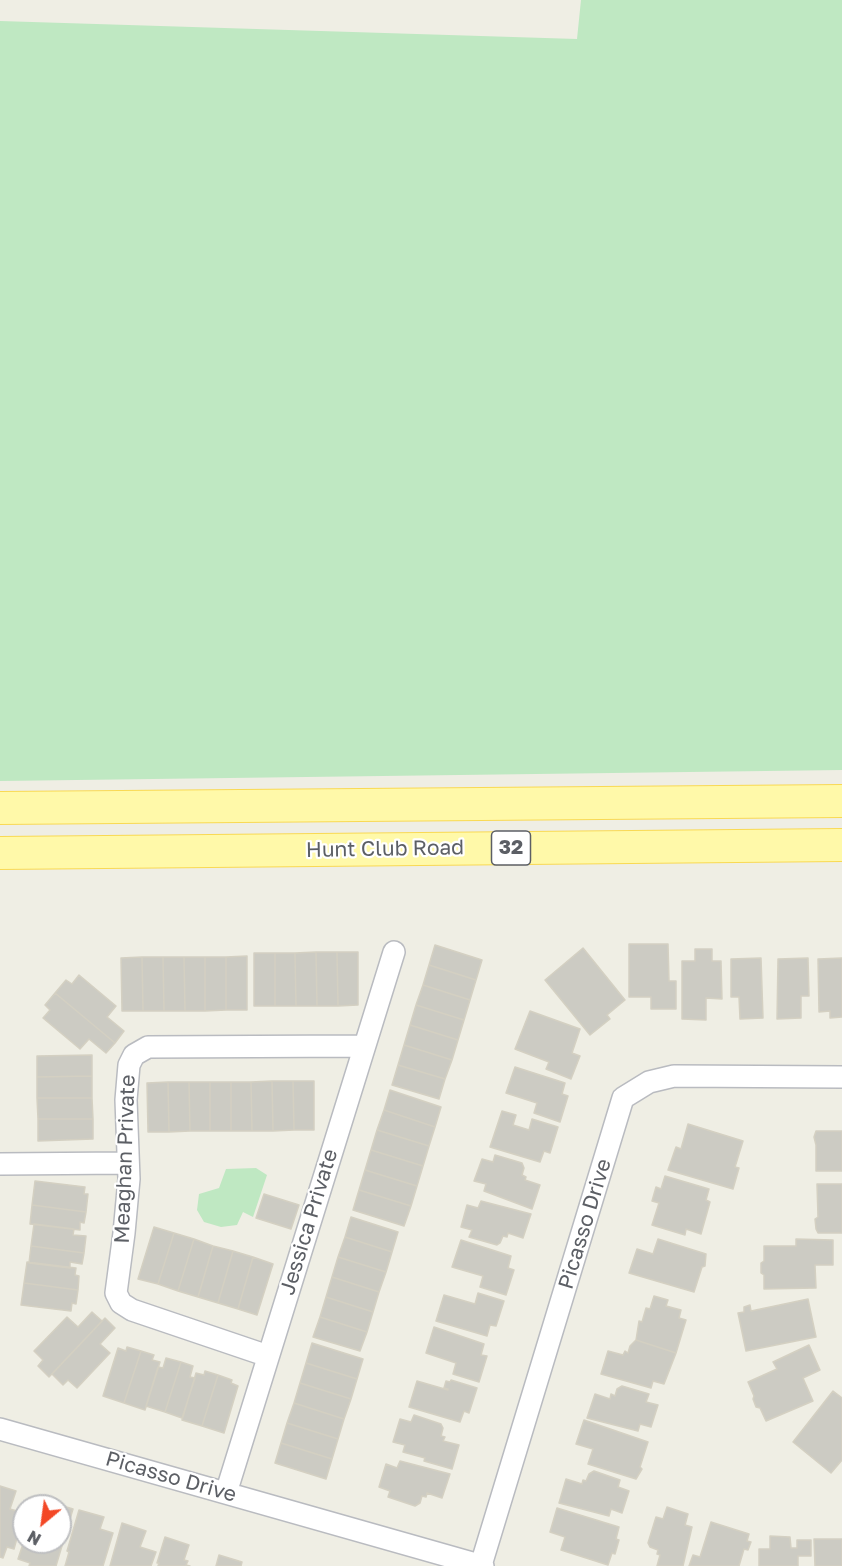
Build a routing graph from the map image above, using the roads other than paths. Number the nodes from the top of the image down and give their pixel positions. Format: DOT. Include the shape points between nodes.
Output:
graph roads {
  1 [pos="842,801"];
  2 [pos="0,808"];
  3 [pos="842,845"];
  4 [pos="0,853"];
  5 [pos="394,952"];
  6 [pos="364,1046"];
  7 [pos="842,1077"];
  8 [pos="128,1163"];
  9 [pos="0,1164"];
  10 [pos="268,1356"];
  11 [pos="0,1429"];
  12 [pos="226,1493"];
  13 [pos="482,1566"];
  1 -- 2 [label="main road, Hunt Club Road / 32"];
  3 -- 4 [label="main road, Hunt Club Road / 32"];
  5 -- 6 [label="street, Jessica Private"];
  6 -- 8 [label="street, Meaghan Private" via="148,1047 134,1055 129,1065"];
  6 -- 10 [label="street, Jessica Private"];
  7 -- 13 [label="street, Picasso Drive" via="674,1076 649,1082 623,1098"];
  8 -- 9 [label="street"];
  8 -- 10 [label="street, Meaghan Private" via="116,1293 121,1304"];
  10 -- 12 [label="street, Jessica Private"];
  11 -- 12 [label="street, Picasso Drive"];
  12 -- 13 [label="street, Picasso Drive"];
}
